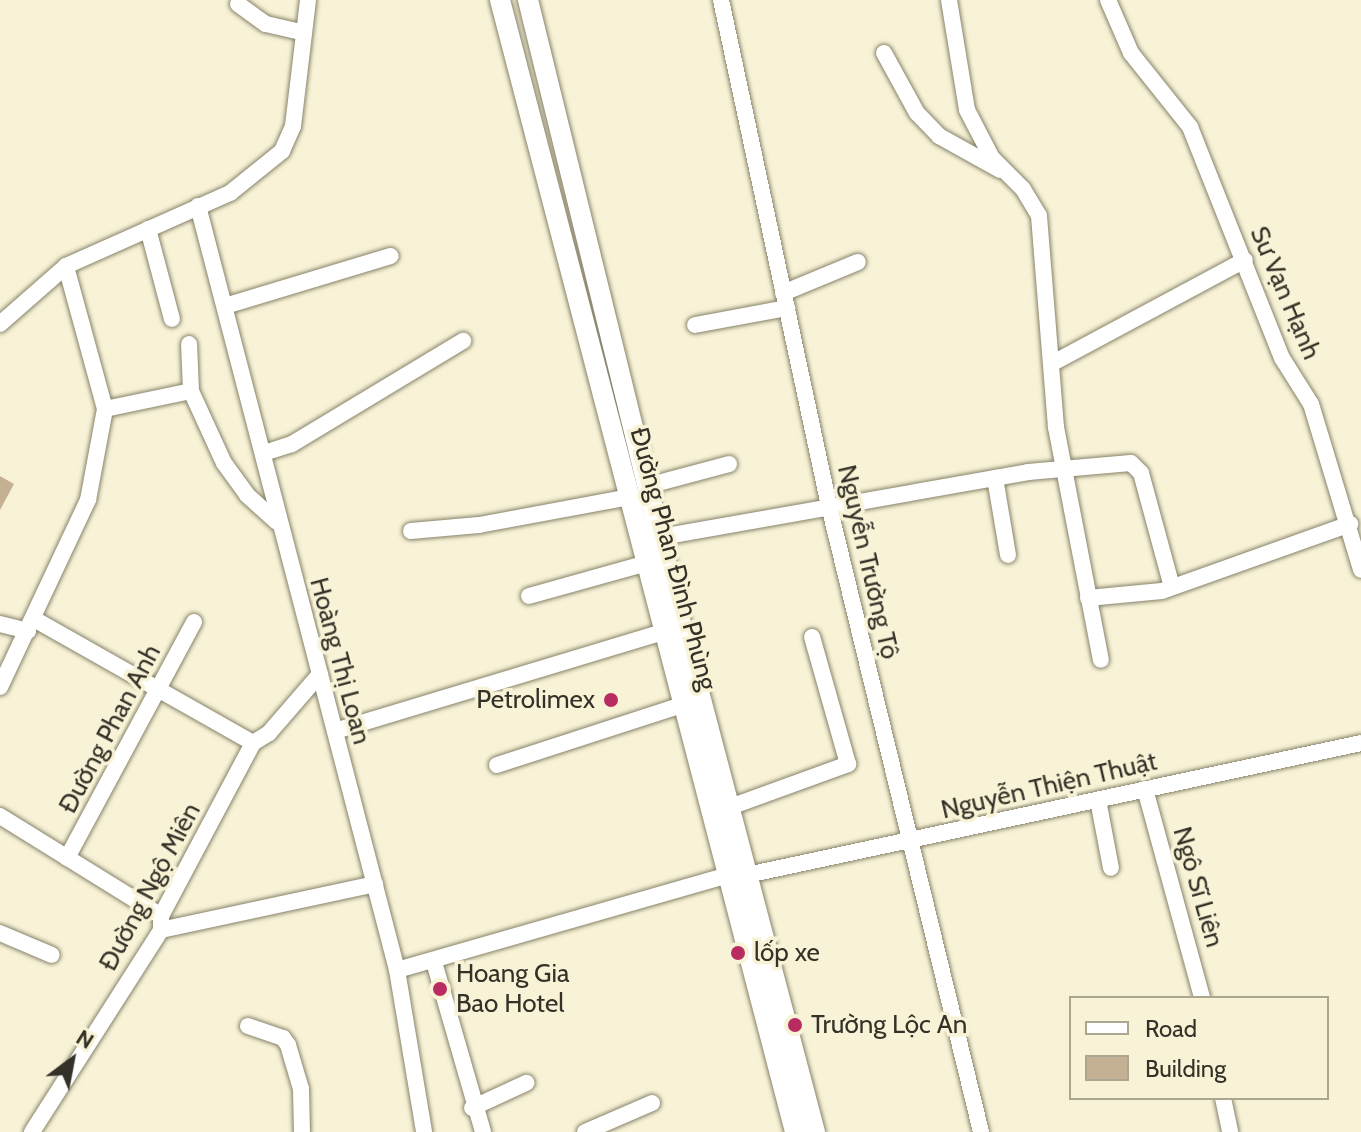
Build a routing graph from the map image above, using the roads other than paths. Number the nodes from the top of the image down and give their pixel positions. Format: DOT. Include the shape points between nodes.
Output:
graph roads {
  1 [pos="308,0"];
  2 [pos="500,0"];
  3 [pos="528,0"];
  4 [pos="721,0"];
  5 [pos="949,0"];
  6 [pos="1108,0"];
  7 [pos="238,4"];
  8 [pos="304,33"];
  9 [pos="884,53"];
  10 [pos="1003,172"];
  11 [pos="198,206"];
  12 [pos="148,229"];
  13 [pos="391,256"];
  14 [pos="1245,260"];
  15 [pos="858,262"];
  16 [pos="66,266"];
  17 [pos="785,300"];
  18 [pos="225,306"];
  19 [pos="172,319"];
  20 [pos="0,324"];
  21 [pos="695,325"];
  22 [pos="463,341"];
  23 [pos="189,344"];
  24 [pos="1051,364"];
  25 [pos="191,391"];
  26 [pos="105,409"];
  27 [pos="264,453"];
  28 [pos="729,464"];
  29 [pos="1062,473"];
  30 [pos="995,478"];
  31 [pos="638,492"];
  32 [pos="829,506"];
  33 [pos="277,522"];
  34 [pos="1350,524"];
  35 [pos="411,531"];
  36 [pos="661,537"];
  37 [pos="1359,550"];
  38 [pos="1008,555"];
  39 [pos="647,563"];
  40 [pos="1361,570"];
  41 [pos="1172,587"];
  42 [pos="529,596"];
  43 [pos="1088,598"];
  44 [pos="194,622"];
  45 [pos="0,624"];
  46 [pos="31,625"];
  47 [pos="673,629"];
  48 [pos="812,637"];
  49 [pos="1101,660"];
  50 [pos="320,674"];
  51 [pos="0,687"];
  52 [pos="158,691"];
  53 [pos="693,701"];
  54 [pos="335,731"];
  55 [pos="253,743"];
  56 [pos="1361,743"];
  57 [pos="497,765"];
  58 [pos="1145,789"];
  59 [pos="1098,800"];
  60 [pos="730,807"];
  61 [pos="0,816"];
  62 [pos="912,842"];
  63 [pos="67,858"];
  64 [pos="1111,868"];
  65 [pos="737,875"];
  66 [pos="375,884"];
  67 [pos="161,923"];
  68 [pos="0,933"];
  69 [pos="52,955"];
  70 [pos="434,962"];
  71 [pos="397,970"];
  72 [pos="1201,996"];
  73 [pos="248,1026"];
  74 [pos="526,1083"];
  75 [pos="1223,1100"];
  76 [pos="652,1103"];
  77 [pos="472,1108"];
  78 [pos="32,1132"];
  79 [pos="302,1132"];
  80 [pos="424,1132"];
  81 [pos="483,1132"];
  82 [pos="585,1132"];
  83 [pos="795,1132"];
  84 [pos="815,1132"];
  85 [pos="981,1132"];
  86 [pos="1230,1132"];
  1 -- 8 [label="street"];
  2 -- 31 [label="main road, Đường Phan Đình Phùng"];
  3 -- 31 [label="main road, Đường Phan Đình Phùng"];
  4 -- 17 [label="street, Nguyễn Trường Tộ"];
  5 -- 10 [label="street" via="967,110"];
  6 -- 14 [label="street, Sư Vạn Hạnh" via="1131,53 1190,127"];
  7 -- 8 [label="street" via="266,24"];
  8 -- 11 [label="street" via="293,126 282,151 230,193"];
  9 -- 10 [label="street" via="917,113 939,136"];
  10 -- 24 [label="street" via="1023,189 1039,216"];
  11 -- 12 [label="street"];
  11 -- 18 [label="street, Hoàng Thị Loan"];
  12 -- 16 [label="street"];
  12 -- 19 [label="street"];
  13 -- 18 [label="street"];
  14 -- 24 [label="street"];
  14 -- 34 [label="street, Sư Vạn Hạnh" via="1282,358 1311,404"];
  15 -- 17 [label="street"];
  16 -- 20 [label="street"];
  16 -- 26 [label="street"];
  17 -- 21 [label="street"];
  17 -- 32 [label="street, Nguyễn Trường Tộ"];
  18 -- 27 [label="street, Hoàng Thị Loan"];
  22 -- 27 [label="street" via="292,444"];
  23 -- 25 [label="street"];
  24 -- 29 [label="street"];
  25 -- 26 [label="street"];
  25 -- 33 [label="street" via="224,463 247,495"];
  26 -- 46 [label="street" via="88,500"];
  27 -- 33 [label="street, Hoàng Thị Loan"];
  28 -- 31 [label="street"];
  29 -- 30 [label="street"];
  29 -- 41 [label="street" via="1124,462 1138,467"];
  29 -- 43 [label="street"];
  30 -- 32 [label="street"];
  30 -- 38 [label="street"];
  31 -- 35 [label="street" via="479,525"];
  31 -- 36 [label="main road, Đường Phan Đình Phùng"];
  31 -- 39 [label="main road, Đường Phan Đình Phùng"];
  32 -- 36 [label="street"];
  32 -- 62 [label="street, Nguyễn Trường Tộ"];
  33 -- 50 [label="street, Hoàng Thị Loan"];
  34 -- 37 [label="street, Sư Vạn Hạnh"];
  34 -- 41 [label="street"];
  36 -- 47 [label="main road, Đường Phan Đình Phùng"];
  37 -- 40 [label="street, Sư Vạn Hạnh"];
  39 -- 42 [label="street"];
  39 -- 47 [label="main road, Đường Phan Đình Phùng"];
  41 -- 43 [label="street" via="1136,597"];
  43 -- 49 [label="street"];
  44 -- 52 [label="street, Đường Phan Anh"];
  45 -- 46 [label="street"];
  46 -- 51 [label="street"];
  46 -- 52 [label="street"];
  47 -- 53 [label="main road, Đường Phan Đình Phùng"];
  47 -- 54 [label="street"];
  48 -- 60 [label="street" via="848,764"];
  50 -- 54 [label="street, Hoàng Thị Loan"];
  50 -- 55 [label="street, Đường Ngộ Miên" via="269,733"];
  52 -- 55 [label="street"];
  52 -- 63 [label="street, Đường Phan Anh"];
  53 -- 57 [label="street"];
  53 -- 60 [label="main road, Đường Phan Đình Phùng"];
  53 -- 65 [label="main road, Đường Phan Đình Phùng"];
  54 -- 66 [label="street, Hoàng Thị Loan"];
  55 -- 67 [label="street, Đường Ngộ Miên"];
  56 -- 58 [label="street, Nguyễn Thiện Thuật"];
  58 -- 59 [label="street, Nguyễn Thiện Thuật"];
  58 -- 72 [label="street, Ngô Sĩ Liên"];
  59 -- 62 [label="street, Nguyễn Thiện Thuật"];
  59 -- 64 [label="street"];
  60 -- 65 [label="main road, Đường Phan Đình Phùng"];
  61 -- 63 [label="street"];
  62 -- 65 [label="street, Nguyễn Thiện Thuật"];
  62 -- 85 [label="street, Nguyễn Trường Tộ"];
  63 -- 67 [label="street"];
  65 -- 70 [label="street, Nguyễn Thiện Thuật"];
  65 -- 83 [label="main road, Đường Phan Đình Phùng"];
  65 -- 84 [label="main road, Đường Phan Đình Phùng"];
  66 -- 67 [label="street"];
  66 -- 71 [label="street, Hoàng Thị Loan"];
  67 -- 78 [label="street, Đường Ngộ Miên"];
  68 -- 69 [label="street"];
  70 -- 71 [label="street, Nguyễn Thiện Thuật"];
  70 -- 77 [label="street"];
  71 -- 80 [label="street, Hoàng Thị Loan"];
  73 -- 79 [label="street" via="283,1038 288,1045 301,1089"];
  74 -- 77 [label="street"];
  75 -- 86 [label="street"];
  76 -- 82 [label="street"];
  77 -- 81 [label="street"];
}
